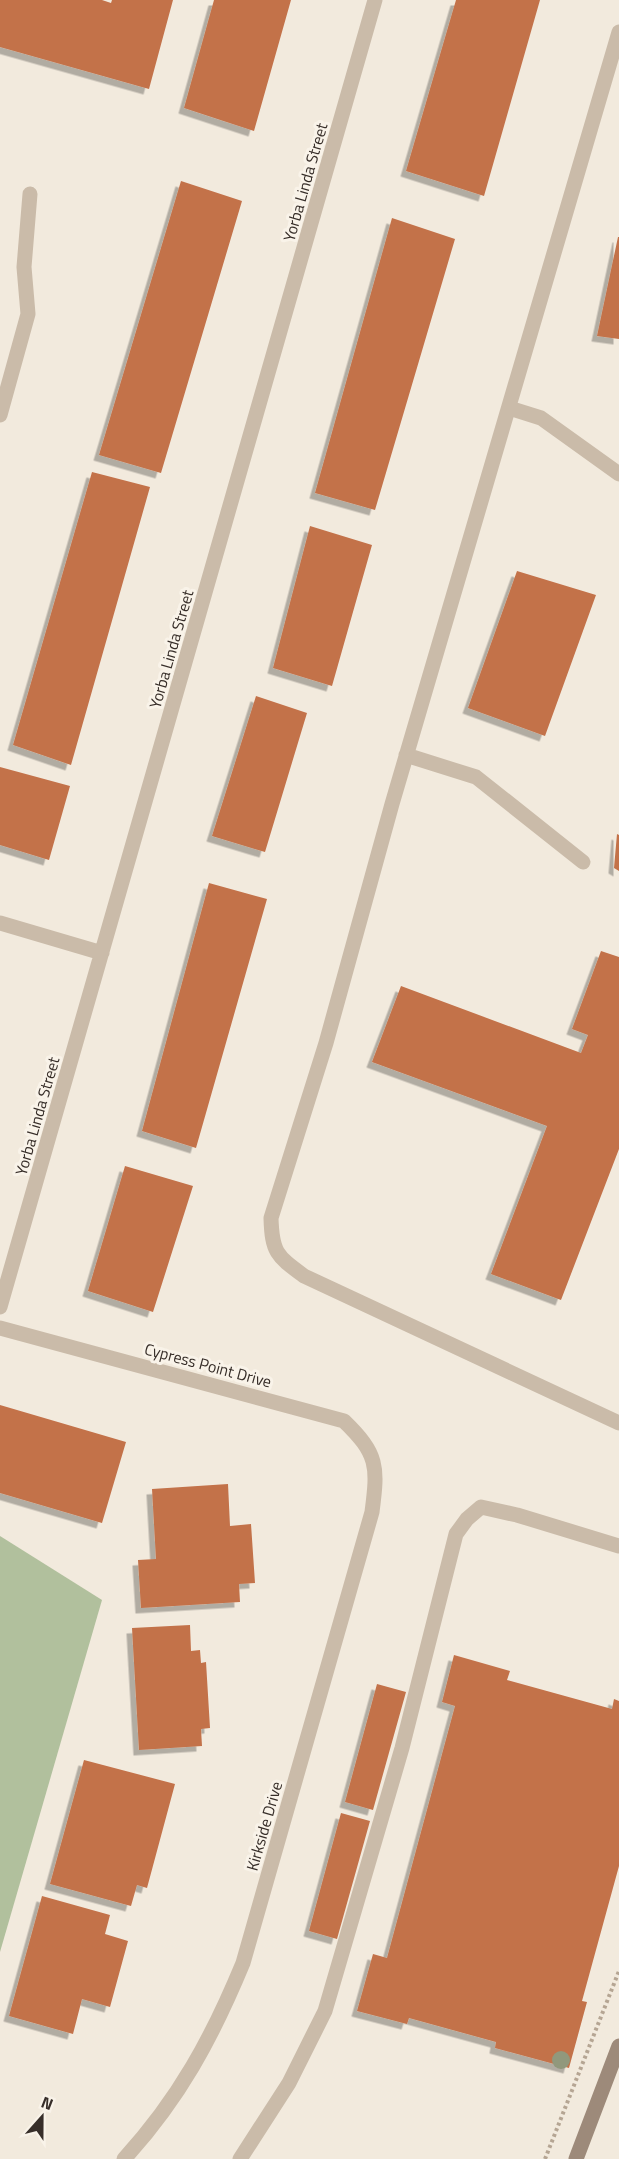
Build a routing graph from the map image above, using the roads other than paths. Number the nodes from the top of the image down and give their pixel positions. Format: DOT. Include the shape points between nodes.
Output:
graph roads {
  1 [pos="375,0"];
  2 [pos="619,32"];
  3 [pos="30,194"];
  4 [pos="509,408"];
  5 [pos="0,415"];
  6 [pos="619,474"];
  7 [pos="406,755"];
  8 [pos="583,862"];
  9 [pos="0,923"];
  10 [pos="102,953"];
  11 [pos="0,1307"];
  12 [pos="0,1328"];
  13 [pos="619,1423"];
  14 [pos="377,1475"];
  15 [pos="619,1546"];
  16 [pos="619,2046"];
  17 [pos="123,2159"];
  18 [pos="240,2159"];
  19 [pos="576,2159"];
  1 -- 10 [label="street, Yorba Linda Street"];
  2 -- 4 [label="street"];
  3 -- 5 [label="street" via="24,267 28,314"];
  4 -- 6 [label="street" via="540,418"];
  4 -- 7 [label="street"];
  7 -- 8 [label="street" via="476,777"];
  7 -- 13 [label="street" via="326,1043 272,1218 272,1244 283,1260 304,1276"];
  9 -- 10 [label="street"];
  10 -- 11 [label="street, Yorba Linda Street"];
  12 -- 14 [label="street, Cypress Point Drive" via="344,1421 367,1443"];
  14 -- 17 [label="street, Kirkside Drive" via="372,1512 243,1963 218,2024 190,2074 152,2128"];
  15 -- 18 [label="street" via="481,1507 456,1534 402,1748 324,2011 289,2083"];
  16 -- 19 [label="main road"];
}
